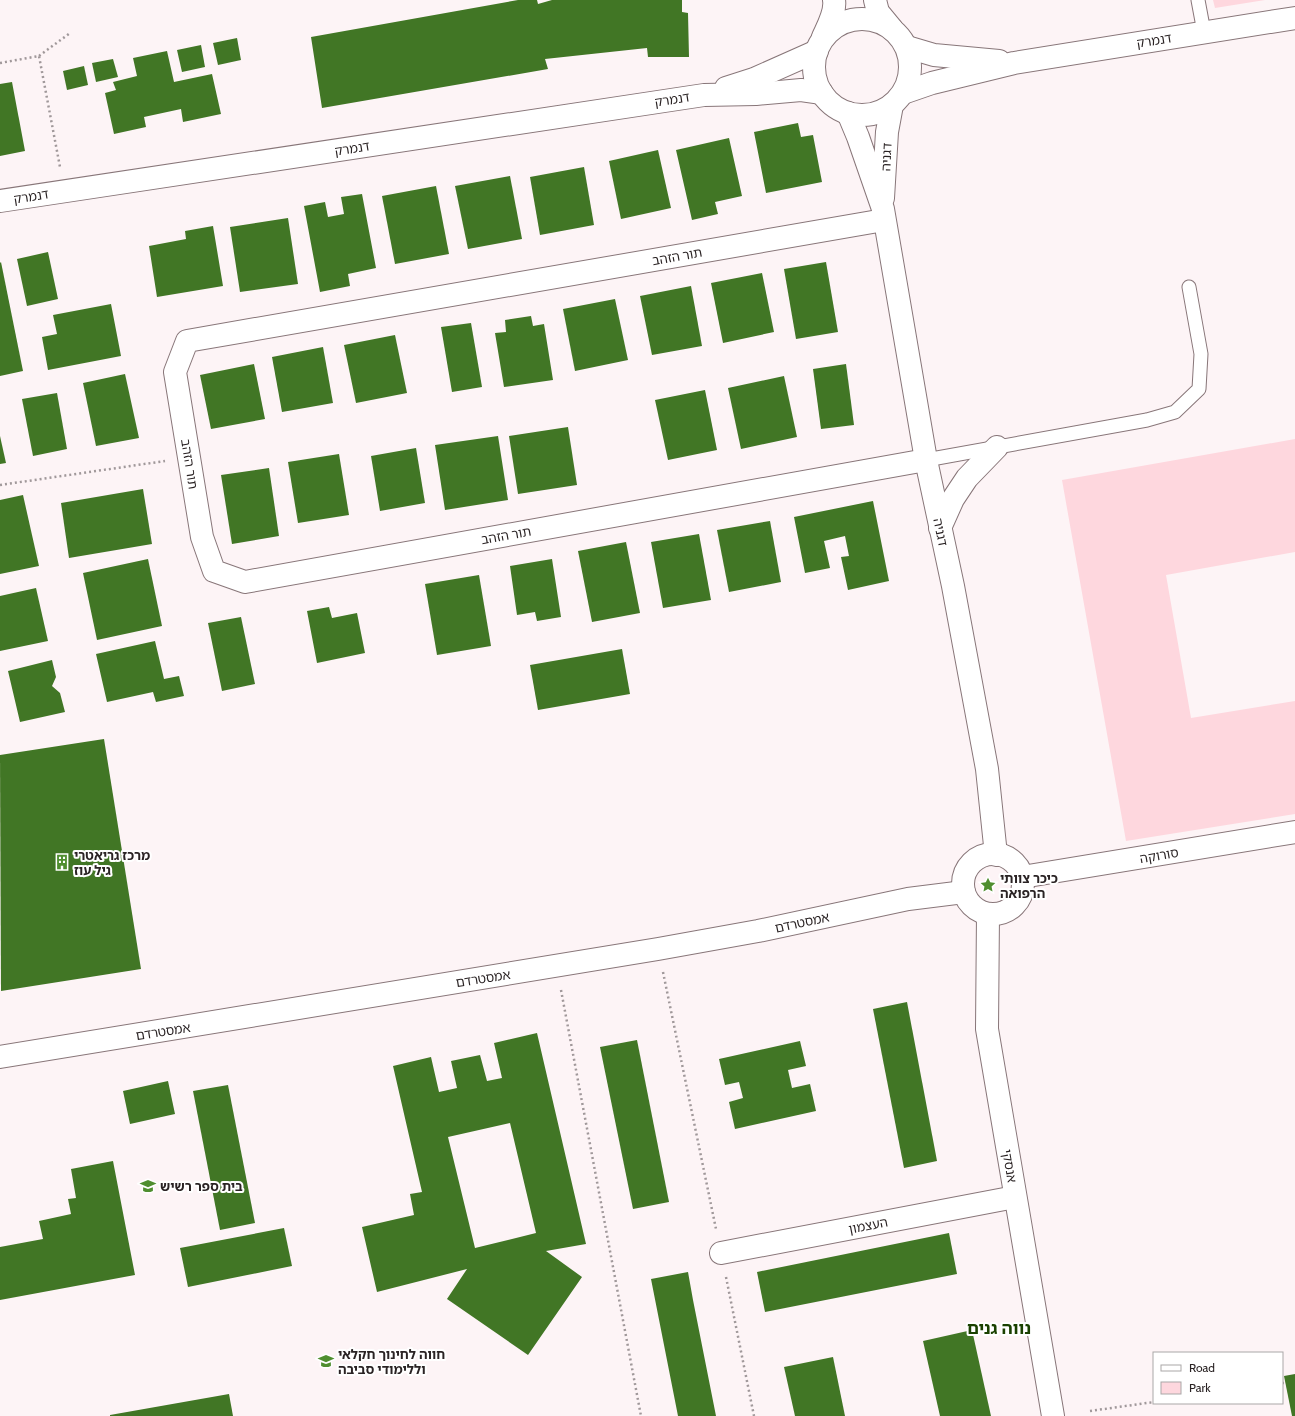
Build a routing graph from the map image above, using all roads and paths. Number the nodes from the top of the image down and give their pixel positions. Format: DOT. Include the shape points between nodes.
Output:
graph roads {
  1 [pos="834,0"];
  2 [pos="875,0"];
  3 [pos="1198,0"];
  4 [pos="1295,18"];
  5 [pos="892,29"];
  6 [pos="1204,32"];
  7 [pos="70,33"];
  8 [pos="906,47"];
  9 [pos="818,48"];
  10 [pos="39,56"];
  11 [pos="0,63"];
  12 [pos="1014,63"];
  13 [pos="822,93"];
  14 [pos="704,94"];
  15 [pos="897,99"];
  16 [pos="848,113"];
  17 [pos="64,191"];
  18 [pos="0,201"];
  19 [pos="883,214"];
  20 [pos="1189,287"];
  21 [pos="997,447"];
  22 [pos="189,457"];
  23 [pos="926,460"];
  24 [pos="0,485"];
  25 [pos="940,528"];
  26 [pos="1295,832"];
  27 [pos="996,854"];
  28 [pos="1022,877"];
  29 [pos="964,892"];
  30 [pos="988,914"];
  31 [pos="658,949"];
  32 [pos="556,966"];
  33 [pos="0,1057"];
  34 [pos="1015,1197"];
  35 [pos="721,1253"];
  36 [pos="1153,1402"];
  37 [pos="1090,1411"];
  38 [pos="641,1416"];
  39 [pos="754,1416"];
  40 [pos="1053,1416"];
  1 -- 9 [label="street" via="831,20"];
  2 -- 5 [label="street" via="878,12"];
  3 -- 6 [label="lane"];
  4 -- 6 [label="street, דנמרק"];
  5 -- 8 [label="street"];
  5 -- 9 [label="street" via="866,18 852,19 827,33"];
  6 -- 12 [label="street, דנמרק"];
  7 -- 10 [label="path"];
  8 -- 12 [label="street, דנמרק" via="934,54"];
  8 -- 15 [label="street" via="910,62 909,78"];
  9 -- 13 [label="street" via="814,65 816,80"];
  9 -- 14 [label="street, דנמרק" via="754,79"];
  10 -- 11 [label="path"];
  10 -- 17 [label="path"];
  12 -- 15 [label="street, דנמרק" via="932,83"];
  13 -- 14 [label="street, דנמרק" via="801,90 756,94"];
  13 -- 16 [label="street" via="838,108"];
  14 -- 17 [label="street, דנמרק"];
  15 -- 16 [label="street" via="871,114"];
  15 -- 19 [label="street, דגניה" via="887,132"];
  16 -- 19 [label="street, דגניה"];
  17 -- 18 [label="street, דנמרק"];
  19 -- 22 [label="street, תור הזהב" via="187,341 175,372"];
  19 -- 23 [label="street, דגניה"];
  20 -- 21 [label="lane" via="1201,354 1199,389 1175,412 1147,420"];
  21 -- 23 [label="lane"];
  21 -- 25 [label="street" via="967,478 953,499"];
  22 -- 23 [label="street, תור הזהב" via="202,538 214,571 245,582"];
  22 -- 24 [label="path"];
  23 -- 25 [label="street, דגניה"];
  25 -- 27 [label="street, דגניה" via="987,769"];
  26 -- 28 [label="street, סורוקה"];
  27 -- 28 [label="street" via="1012,862"];
  27 -- 29 [label="street" via="982,857 970,865 965,873"];
  28 -- 30 [label="street" via="1021,892 1014,905 1007,911"];
  29 -- 30 [label="street" via="972,907"];
  29 -- 31 [label="street, אמסטרדם" via="908,899"];
  30 -- 34 [label="street, אנסקי" via="987,1029"];
  31 -- 32 [label="street, אמסטרדם"];
  31 -- 35 [label="path"];
  32 -- 33 [label="street, אמסטרדם"];
  32 -- 38 [label="path"];
  34 -- 35 [label="street, העצמון"];
  34 -- 40 [label="street, אנסקי"];
  35 -- 39 [label="path"];
  36 -- 37 [label="path"];
}
